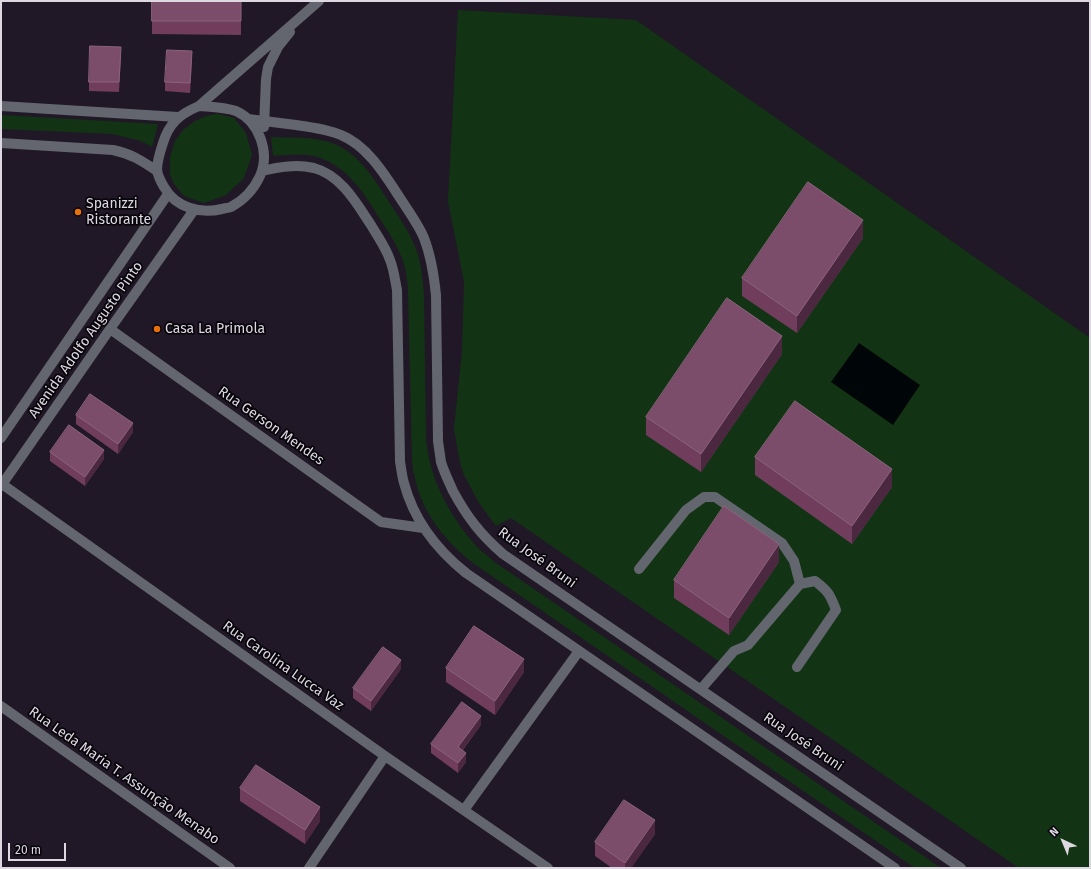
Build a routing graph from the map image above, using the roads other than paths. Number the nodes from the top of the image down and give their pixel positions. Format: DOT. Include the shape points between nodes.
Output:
graph roads {
  1 [pos="319,1"];
  2 [pos="303,14"];
  3 [pos="1,106"];
  4 [pos="200,106"];
  5 [pos="178,117"];
  6 [pos="248,119"];
  7 [pos="264,121"];
  8 [pos="1,143"];
  9 [pos="263,145"];
  10 [pos="157,170"];
  11 [pos="262,171"];
  12 [pos="168,194"];
  13 [pos="194,210"];
  14 [pos="110,329"];
  15 [pos="1,438"];
  16 [pos="2,485"];
  17 [pos="424,528"];
  18 [pos="640,569"];
  19 [pos="800,584"];
  20 [pos="579,651"];
  21 [pos="797,667"];
  22 [pos="700,689"];
  23 [pos="1,706"];
  24 [pos="385,756"];
  25 [pos="464,810"];
  26 [pos="542,866"];
  27 [pos="230,868"];
  28 [pos="309,868"];
  29 [pos="895,868"];
  30 [pos="961,868"];
  1 -- 2 [label="street"];
  2 -- 4 [label="street"];
  2 -- 7 [label="street" via="278,47 268,67"];
  3 -- 5 [label="street"];
  4 -- 5 [label="street"];
  4 -- 6 [label="street" via="221,107"];
  5 -- 10 [label="street" via="163,142"];
  6 -- 7 [label="street, Rua José Bruni"];
  6 -- 9 [label="street" via="257,130"];
  7 -- 9 [label="street"];
  7 -- 22 [label="street, Rua José Bruni" via="328,130 354,142 381,170 424,237 431,258 436,295 438,441 441,462 462,508 474,525 503,554"];
  8 -- 10 [label="street" via="113,150 136,157"];
  9 -- 11 [label="street"];
  10 -- 12 [label="street"];
  11 -- 13 [label="street" via="246,197 230,207 212,211"];
  11 -- 17 [label="street" via="296,165 315,168 329,175 352,196 390,260 397,290 400,461 410,502"];
  12 -- 13 [label="street" via="180,204"];
  12 -- 15 [label="street, Avenida Adolfo Augusto Pinto"];
  13 -- 14 [label="street, Avenida Adolfo Augusto Pinto"];
  14 -- 16 [label="street, Avenida Adolfo Augusto Pinto"];
  14 -- 17 [label="street, Rua Gerson Mendes" via="381,522"];
  16 -- 24 [label="street, Rua Carolina Lucca Vaz"];
  17 -- 20 [label="street" via="450,560 466,573"];
  18 -- 19 [label="street" via="686,510 704,497 715,497 782,543 794,561"];
  19 -- 21 [label="street" via="814,581 831,596 836,610"];
  19 -- 22 [label="street" via="748,645 734,651"];
  20 -- 25 [label="street"];
  20 -- 29 [label="street"];
  22 -- 30 [label="street, Rua José Bruni"];
  23 -- 27 [label="street, Rua Leda Maria T. Assunção Menabo"];
  24 -- 25 [label="street, Rua Carolina Lucca Vaz"];
  24 -- 28 [label="street"];
  25 -- 26 [label="street, Rua Carolina Lucca Vaz"];
}
